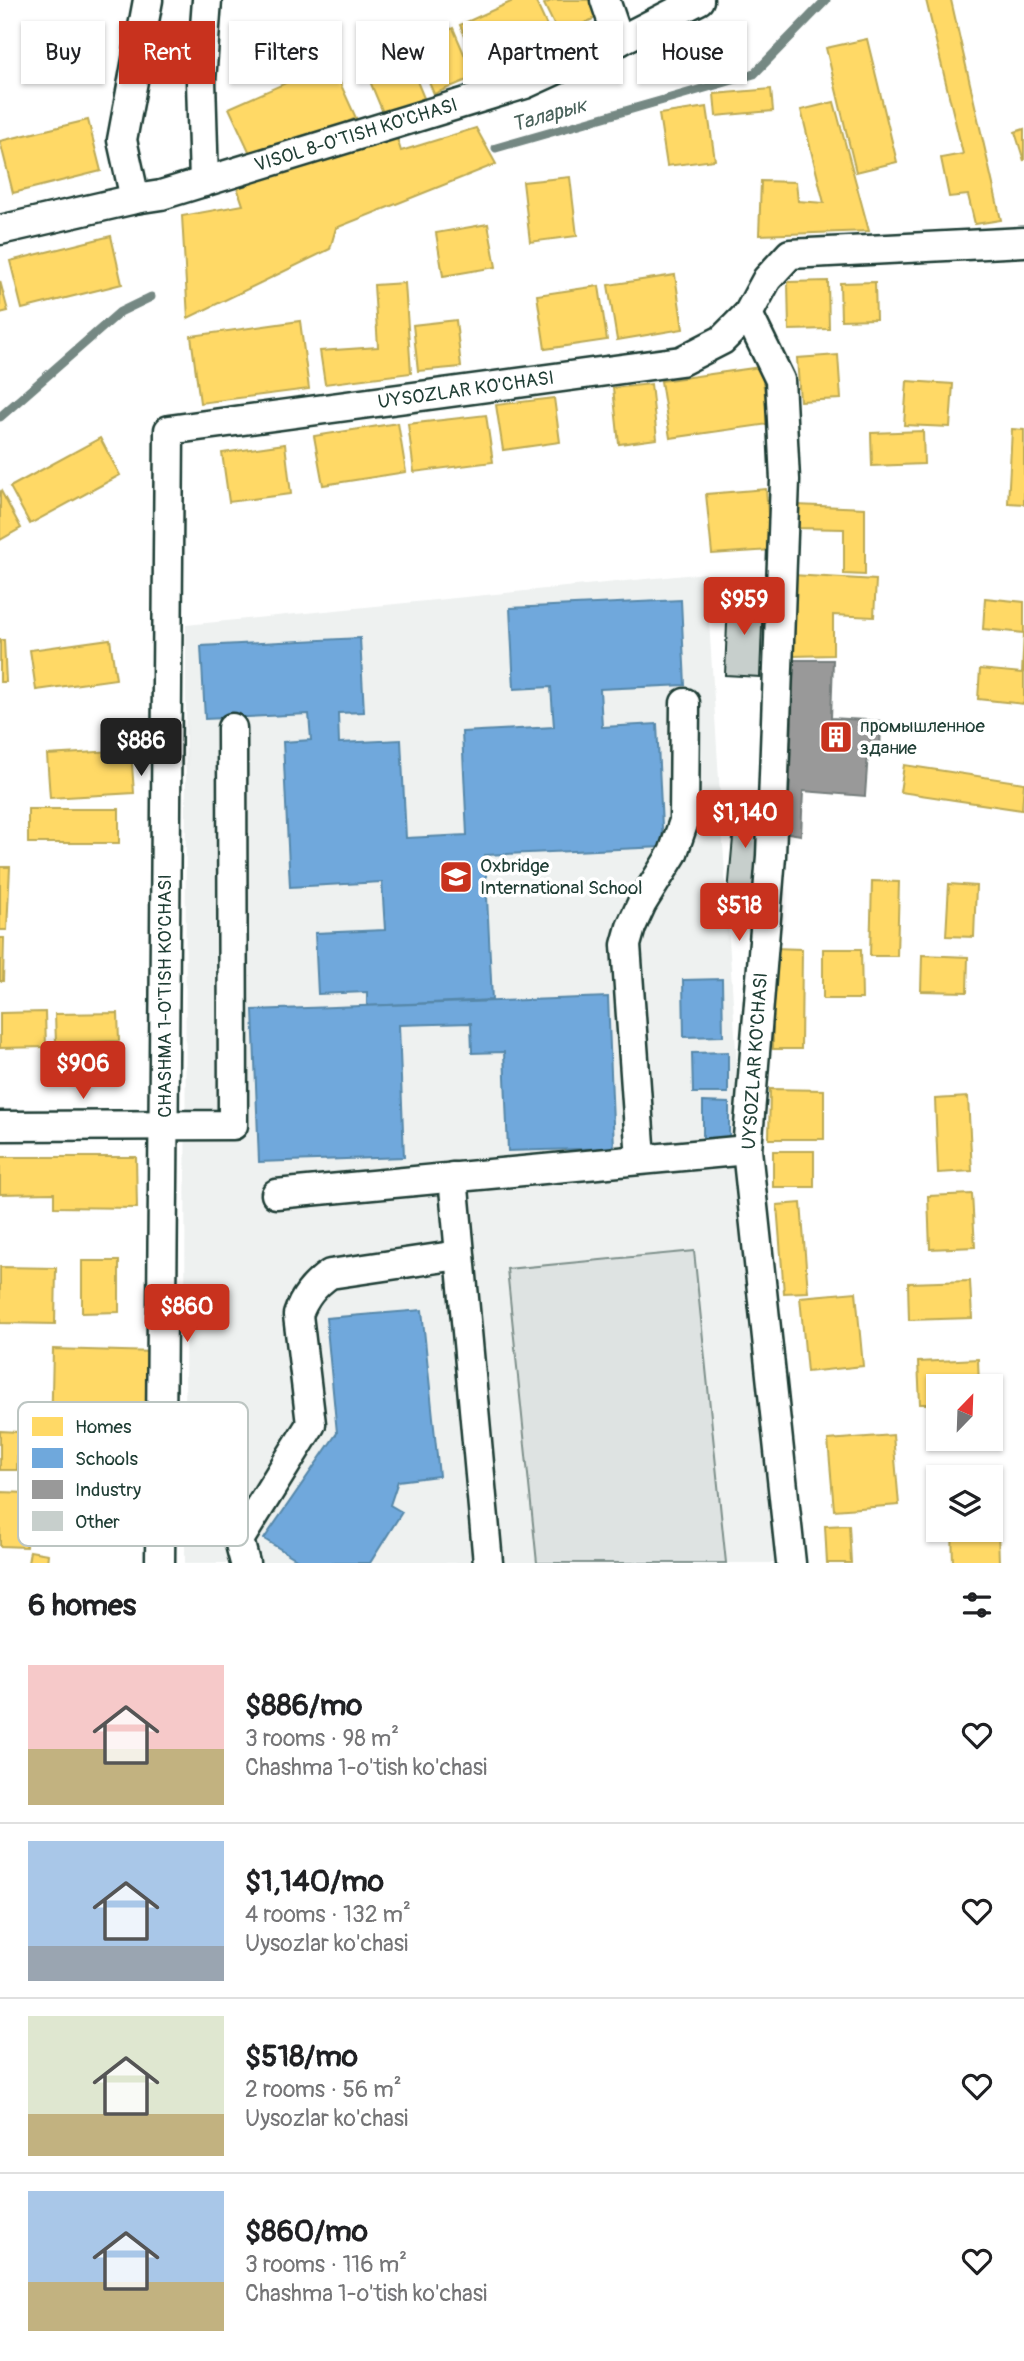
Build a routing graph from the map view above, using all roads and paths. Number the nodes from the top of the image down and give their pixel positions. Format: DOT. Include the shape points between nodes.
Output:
graph roads {
  1 [pos="148,0"];
  2 [pos="207,0"];
  3 [pos="605,0"];
  4 [pos="699,0"];
  5 [pos="613,21"];
  6 [pos="623,39"];
  7 [pos="525,84"];
  8 [pos="204,182"];
  9 [pos="135,199"];
  10 [pos="0,230"];
  11 [pos="1024,242"];
  12 [pos="748,314"];
  13 [pos="169,430"];
  14 [pos="685,703"];
  15 [pos="232,728"];
  16 [pos="165,1125"];
  17 [pos="0,1126"];
  18 [pos="747,1150"];
  19 [pos="641,1159"];
  20 [pos="453,1177"];
  21 [pos="276,1194"];
  22 [pos="459,1255"];
  23 [pos="162,1402"];
  24 [pos="248,1526"];
  25 [pos="241,1546"];
  26 [pos="245,1563"];
  27 [pos="488,1563"];
  28 [pos="791,1563"];
  1 -- 9 [label="street" via="122,141"];
  2 -- 8 [label="street" via="201,81"];
  3 -- 5 [label="street"];
  4 -- 6 [label="street, VISOL 8-O'TISH KO'CHASI"];
  7 -- 8 [label="street, VISOL 8-O'TISH KO'CHASI"];
  8 -- 9 [label="street, VISOL 8-O'TISH KO'CHASI"];
  9 -- 10 [label="street, VISOL 8-O'TISH KO'CHASI"];
  11 -- 12 [label="street, UYSOZLAR KO'CHASI" via="790,254 767,279"];
  12 -- 13 [label="street, UYSOZLAR KO'CHASI" via="722,340 681,361"];
  12 -- 18 [label="street, UYSOZLAR KO'CHASI" via="780,380 785,480 771,856"];
  13 -- 16 [label="street, CHASHMA 1-O'TISH KO'CHASI"];
  14 -- 19 [label="street" via="684,821 673,853 642,903 626,945"];
  15 -- 16 [label="street" via="233,1125"];
  16 -- 17 [label="street"];
  16 -- 23 [label="street, CHASHMA 1-O'TISH KO'CHASI"];
  18 -- 19 [label="street"];
  18 -- 28 [label="street, UYSOZLAR KO'CHASI"];
  19 -- 20 [label="street"];
  20 -- 21 [label="street"];
  20 -- 22 [label="street"];
  22 -- 24 [label="street" via="330,1275 302,1302 298,1315 311,1424"];
  22 -- 27 [label="street"];
  25 -- 26 [label="street"];
}
